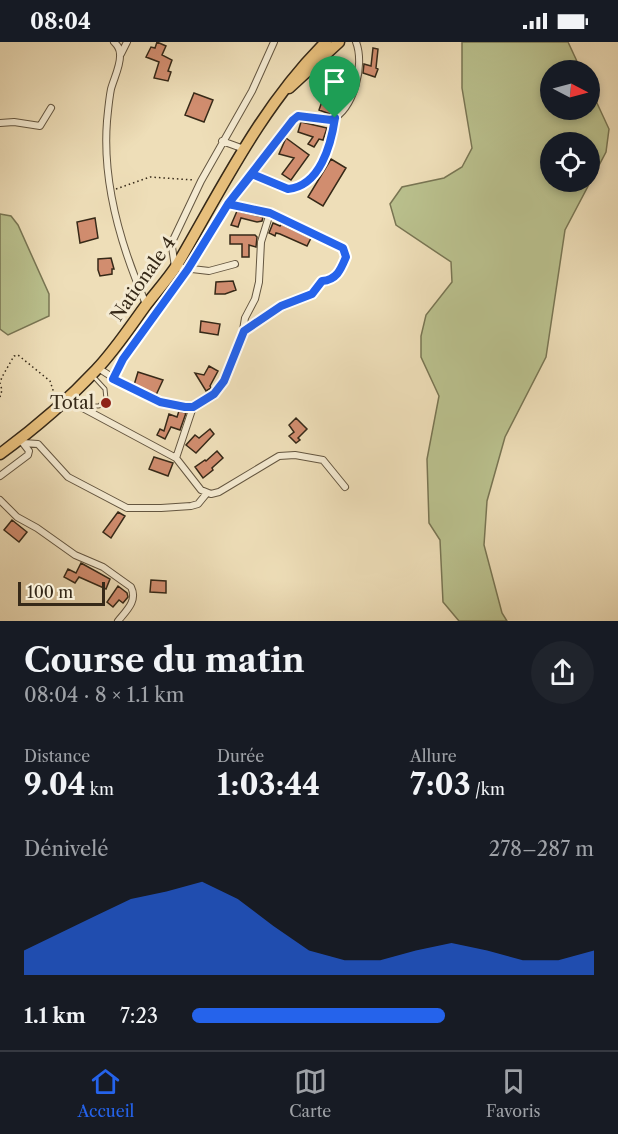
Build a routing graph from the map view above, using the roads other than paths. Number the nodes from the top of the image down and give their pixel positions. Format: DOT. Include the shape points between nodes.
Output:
graph roads {
  1 [pos="114,42"];
  2 [pos="128,42"];
  3 [pos="274,42"];
  4 [pos="326,42"];
  5 [pos="339,42"];
  6 [pos="356,42"];
  7 [pos="121,54"];
  8 [pos="280,96"];
  9 [pos="51,108"];
  10 [pos="335,118"];
  11 [pos="0,123"];
  12 [pos="222,141"];
  13 [pos="244,149"];
  14 [pos="252,174"];
  15 [pos="228,204"];
  16 [pos="270,213"];
  17 [pos="235,264"];
  18 [pos="175,267"];
  19 [pos="188,269"];
  20 [pos="146,305"];
  21 [pos="244,331"];
  22 [pos="95,371"];
  23 [pos="113,379"];
  24 [pos="69,397"];
  25 [pos="193,407"];
  26 [pos="21,441"];
  27 [pos="0,454"];
  28 [pos="176,458"];
  29 [pos="0,476"];
  30 [pos="345,487"];
  31 [pos="207,493"];
  32 [pos="0,500"];
  33 [pos="118,621"];
  1 -- 7 [label="street"];
  2 -- 7 [label="street"];
  3 -- 12 [label="street" via="252,91"];
  4 -- 8 [label="highway, Nationale 4" via="292,77"];
  5 -- 8 [label="highway, Nationale 4"];
  6 -- 10 [label="street" via="357,86"];
  7 -- 20 [label="street" via="107,122 107,164 110,192"];
  8 -- 13 [label="highway, Nationale 4"];
  9 -- 11 [label="street" via="40,126"];
  10 -- 14 [label="street" via="298,116"];
  10 -- 14 [label="street" via="325,158 309,180 288,189"];
  12 -- 13 [label="street"];
  12 -- 18 [label="street" via="173,240"];
  13 -- 18 [label="highway, Nationale 4"];
  14 -- 15 [label="street"];
  15 -- 16 [label="street"];
  15 -- 19 [label="street"];
  16 -- 21 [label="street" via="261,242 259,282"];
  16 -- 21 [label="street" via="343,248 346,257 333,279 322,281 312,294 281,306"];
  17 -- 19 [label="street" via="209,271"];
  18 -- 19 [label="street"];
  18 -- 20 [label="highway, Nationale 4"];
  19 -- 23 [label="street" via="123,359"];
  20 -- 22 [label="highway, Nationale 4"];
  21 -- 25 [label="street" via="224,381 214,394"];
  22 -- 23 [label="street"];
  22 -- 24 [label="highway, Nationale 4"];
  22 -- 24 [label="lane" via="106,399 99,406 91,406"];
  23 -- 25 [label="street" via="160,402"];
  24 -- 26 [label="highway, Nationale 4"];
  24 -- 28 [label="street"];
  25 -- 28 [label="street"];
  26 -- 27 [label="highway, Nationale 4"];
  26 -- 29 [label="street" via="28,455"];
  26 -- 31 [label="street" via="38,444 68,477 127,508 191,506"];
  28 -- 31 [label="street"];
  30 -- 31 [label="street" via="322,460 289,455 279,456 219,492"];
  32 -- 33 [label="street" via="16,517 131,587 132,604"];
}
